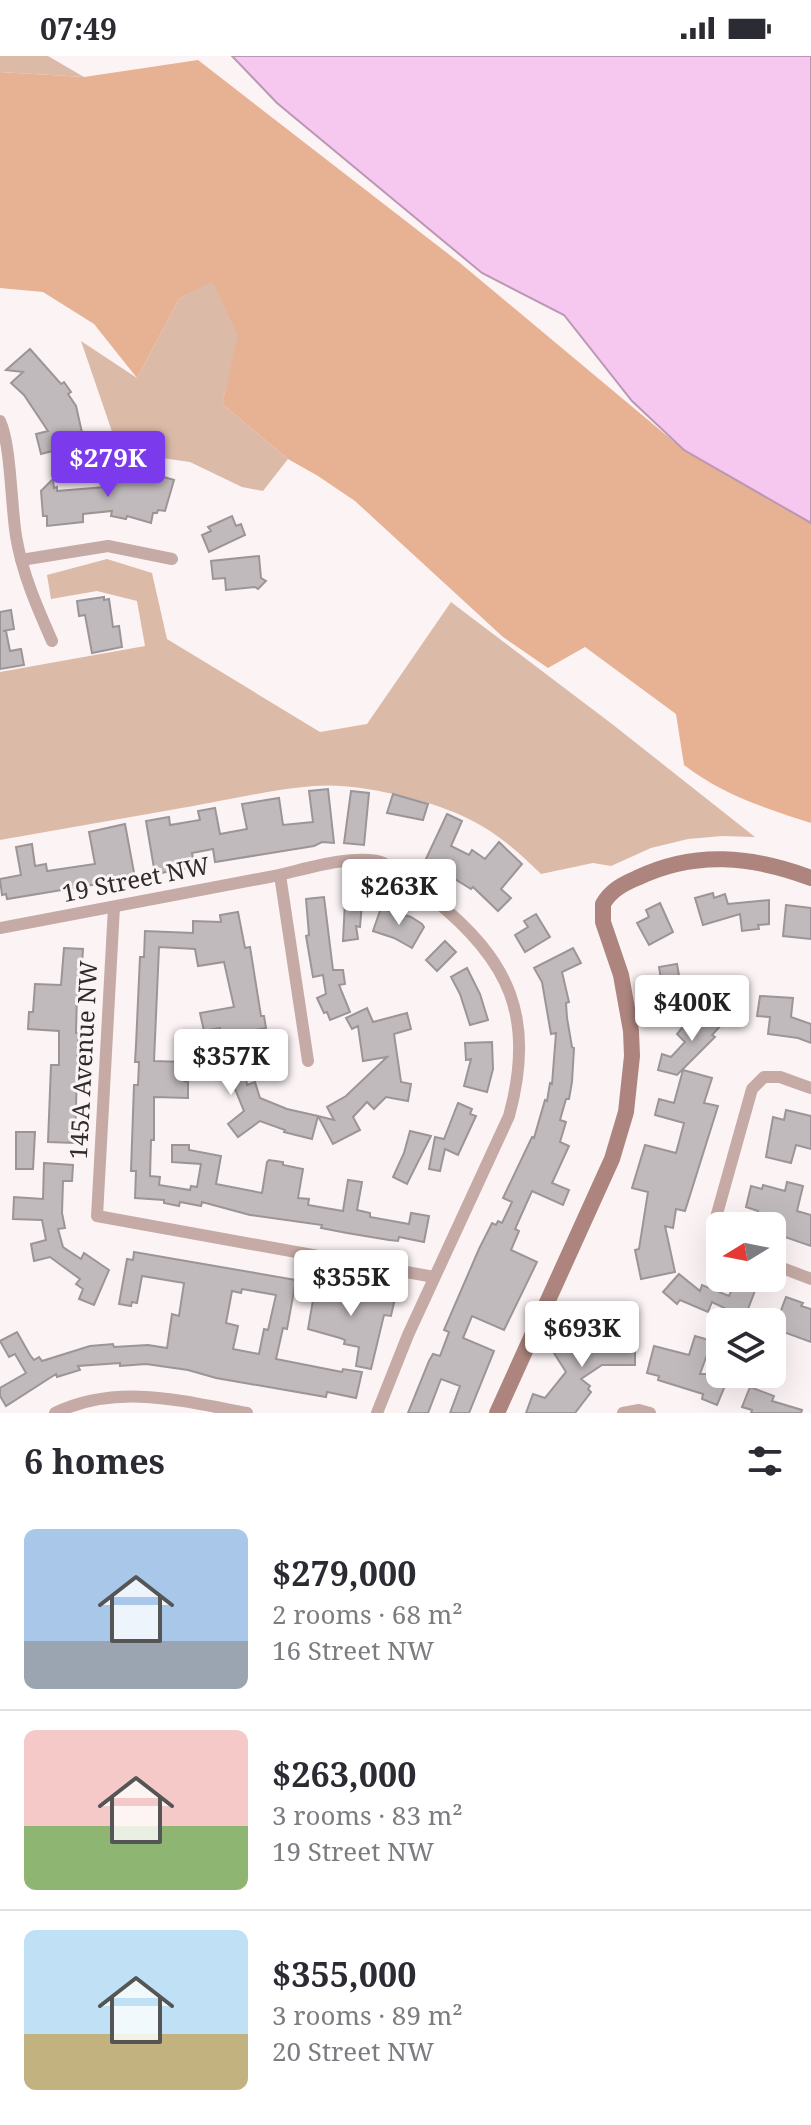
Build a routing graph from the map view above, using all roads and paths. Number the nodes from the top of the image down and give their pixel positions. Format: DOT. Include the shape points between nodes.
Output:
graph roads {
  1 [pos="0,421"];
  2 [pos="172,559"];
  3 [pos="21,560"];
  4 [pos="52,641"];
  5 [pos="280,875"];
  6 [pos="811,878"];
  7 [pos="114,907"];
  8 [pos="0,928"];
  9 [pos="308,1061"];
  10 [pos="811,1088"];
  11 [pos="717,1212"];
  12 [pos="786,1269"];
  13 [pos="434,1277"];
  14 [pos="811,1279"];
  15 [pos="625,1412"];
  16 [pos="55,1413"];
  17 [pos="247,1413"];
  18 [pos="377,1413"];
  19 [pos="497,1413"];
  20 [pos="650,1413"];
  1 -- 3 [label="street"];
  2 -- 3 [label="street" via="108,546"];
  3 -- 4 [label="street"];
  5 -- 7 [label="street, 19 Street NW"];
  5 -- 9 [label="street"];
  5 -- 13 [label="street, 19 Street NW" via="329,863 379,861 465,925 505,981 519,1043 515,1094"];
  6 -- 19 [label="street" via="741,859 685,861 615,890 603,904 631,1031 626,1112 612,1159"];
  7 -- 8 [label="street, 19 Street NW"];
  7 -- 13 [label="street, 145A Avenue NW" via="97,1216"];
  10 -- 11 [label="street" via="764,1077 752,1089"];
  12 -- 14 [label="street"];
  13 -- 18 [label="street, 19 Street NW"];
  15 -- 20 [label="street"];
  16 -- 17 [label="street" via="91,1400 127,1396"];
}
